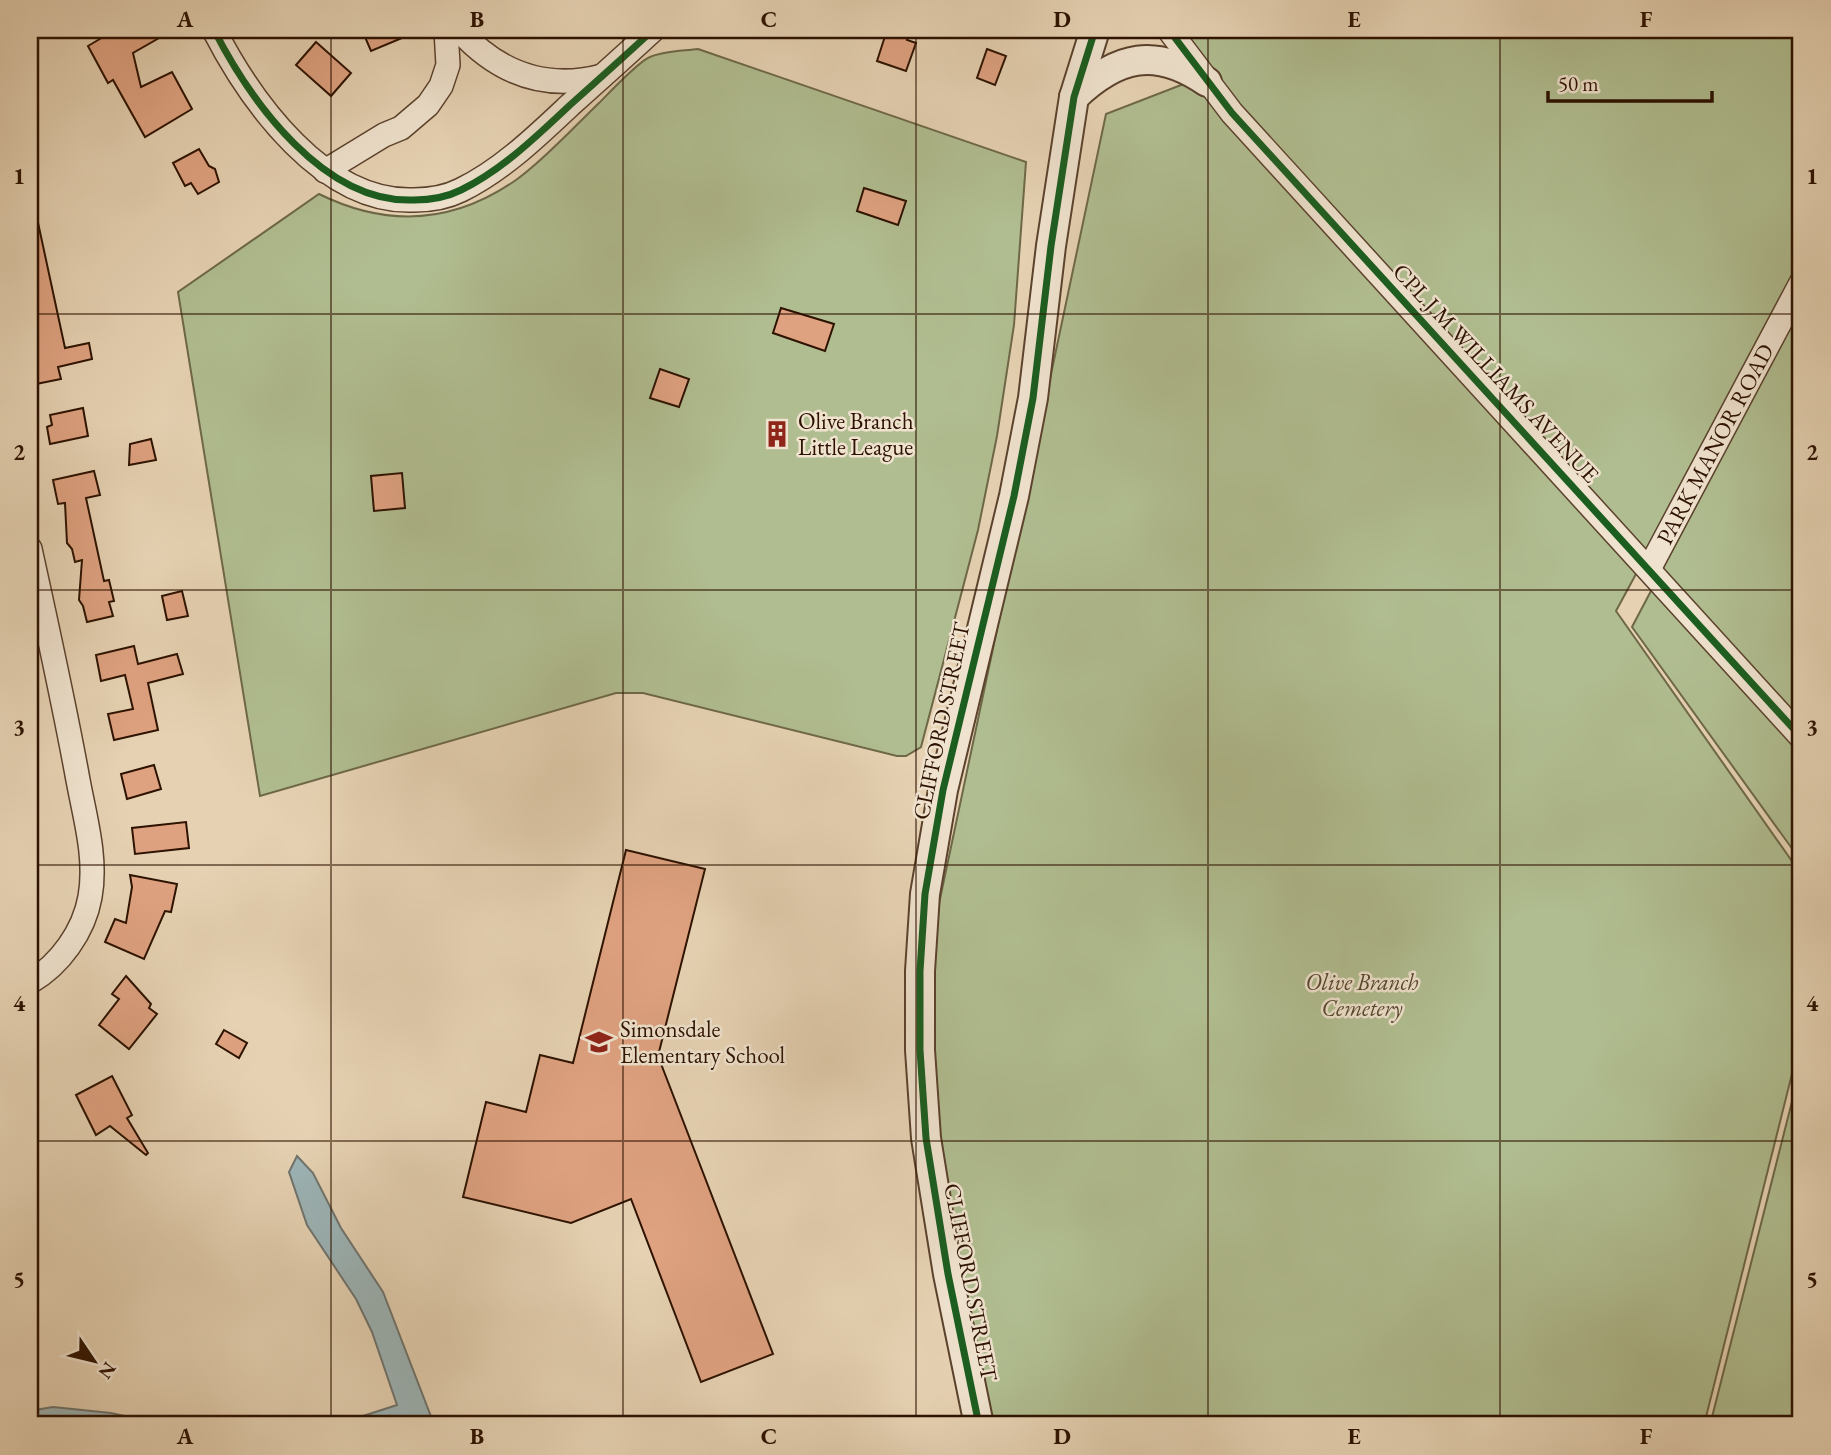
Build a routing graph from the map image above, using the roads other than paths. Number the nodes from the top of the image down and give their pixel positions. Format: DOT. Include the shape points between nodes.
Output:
graph roads {
  1 [pos="214,30"];
  2 [pos="446,30"];
  3 [pos="459,30"];
  4 [pos="653,30"];
  5 [pos="1095,30"];
  6 [pos="1169,30"];
  7 [pos="602,76"];
  8 [pos="1207,82"];
  9 [pos="1074,97"];
  10 [pos="325,171"];
  11 [pos="1801,283"];
  12 [pos="30,549"];
  13 [pos="1649,569"];
  14 [pos="1801,737"];
  15 [pos="30,982"];
  16 [pos="979,1425"];
  1 -- 10 [label="street" via="244,82 273,119"];
  2 -- 10 [label="street" via="449,65 428,105 401,128"];
  3 -- 7 [label="street" via="495,61 538,80 563,83"];
  4 -- 7 [label="street"];
  5 -- 9 [label="street, CLIFFORD STREET"];
  6 -- 8 [label="street, CPL J M WILLIAMS AVENUE"];
  7 -- 10 [label="street" via="536,137 460,191 430,200 399,201 374,197"];
  8 -- 9 [label="street" via="1168,61 1145,59 1108,70"];
  8 -- 13 [label="street, CPL J M WILLIAMS AVENUE"];
  9 -- 16 [label="street, CLIFFORD STREET" via="1033,398 943,790 925,894 920,1024 926,1138"];
  11 -- 13 [label="street, PARK MANOR ROAD"];
  12 -- 15 [label="street" via="62,689 93,868 82,923 63,953"];
  13 -- 14 [label="street, CPL J M WILLIAMS AVENUE"];
}
